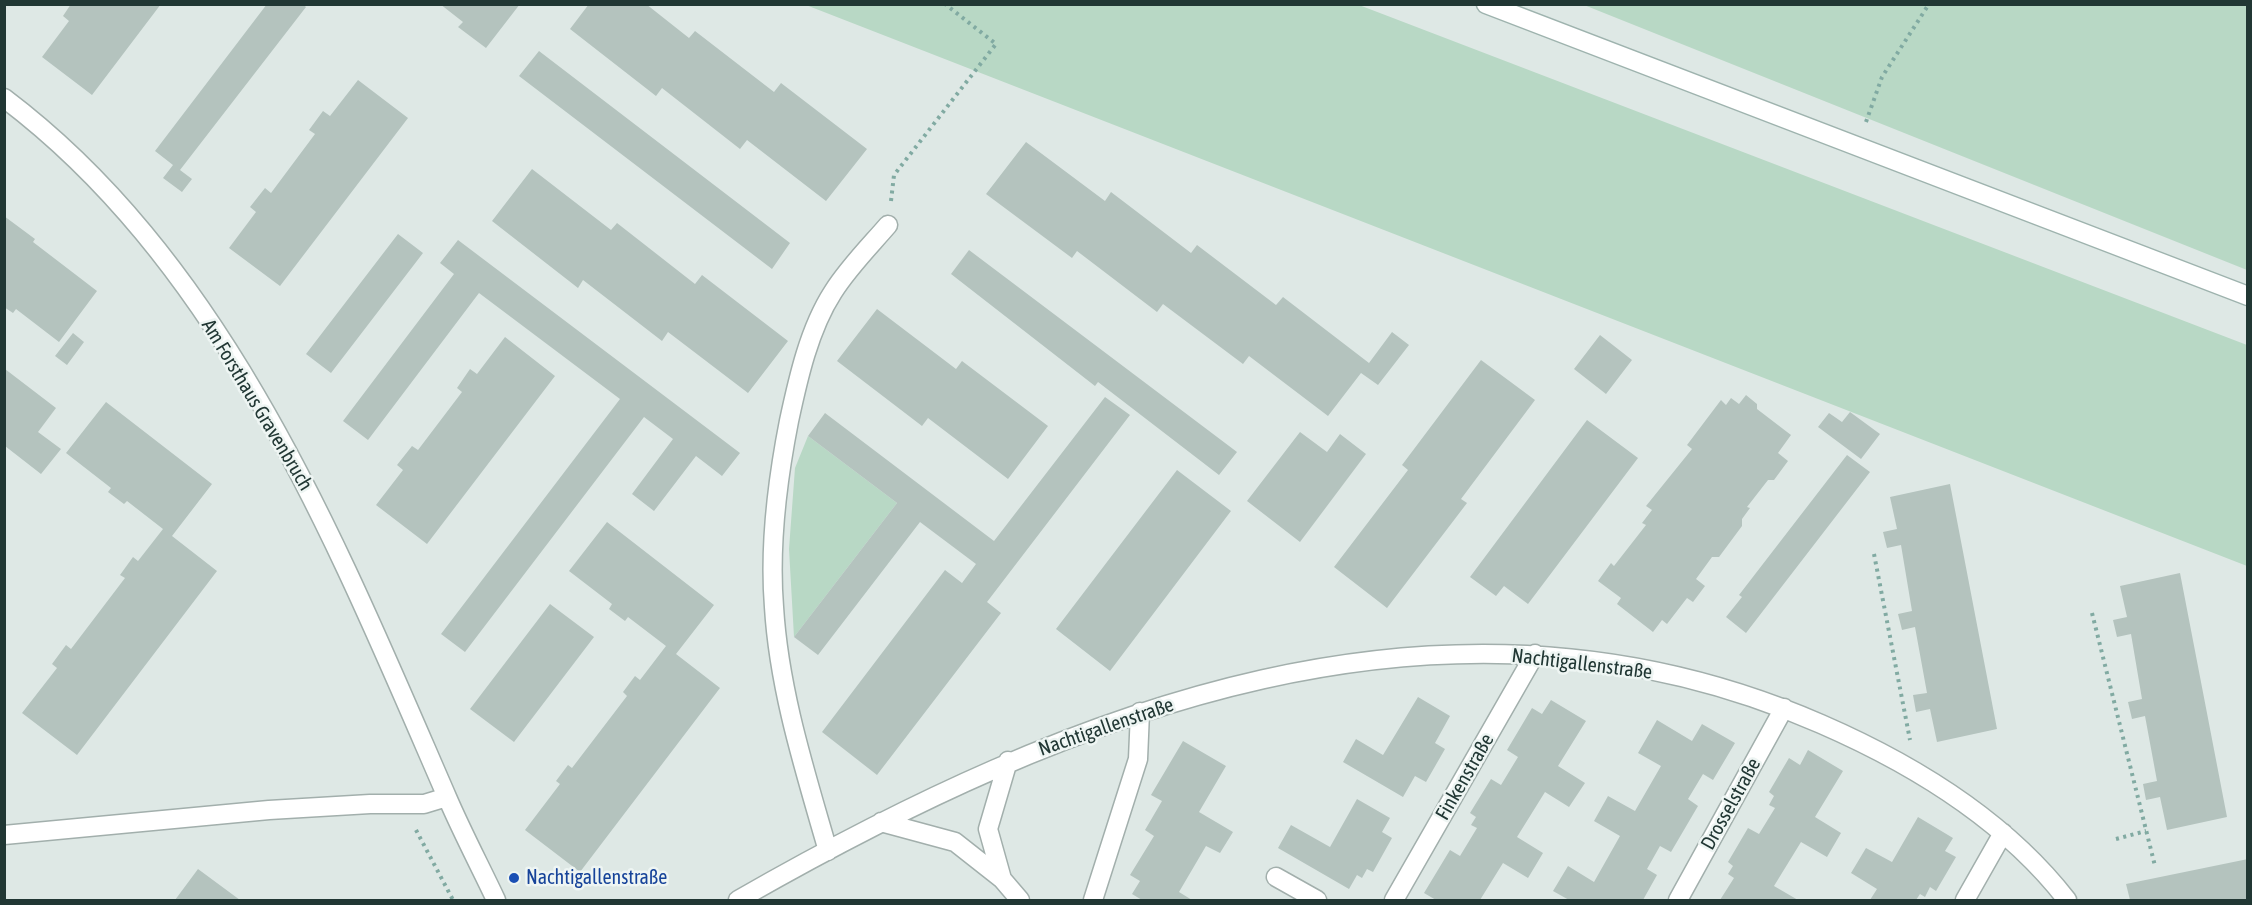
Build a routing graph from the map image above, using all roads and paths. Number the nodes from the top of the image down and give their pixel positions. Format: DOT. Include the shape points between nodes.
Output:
graph roads {
  1 [pos="945,4"];
  2 [pos="1486,4"];
  3 [pos="1929,4"];
  4 [pos="4,98"];
  5 [pos="1857,146"];
  6 [pos="888,225"];
  7 [pos="2247,296"];
  8 [pos="1874,554"];
  9 [pos="2092,613"];
  10 [pos="1535,654"];
  11 [pos="1784,708"];
  12 [pos="1140,712"];
  13 [pos="1008,761"];
  14 [pos="1917,773"];
  15 [pos="447,797"];
  16 [pos="403,805"];
  17 [pos="881,822"];
  18 [pos="2146,831"];
  19 [pos="2003,833"];
  20 [pos="4,835"];
  21 [pos="2116,839"];
  22 [pos="828,851"];
  23 [pos="2155,866"];
  24 [pos="1276,877"];
  25 [pos="1002,879"];
  26 [pos="453,900"];
  27 [pos="496,900"];
  28 [pos="738,900"];
  29 [pos="1020,900"];
  30 [pos="1093,900"];
  31 [pos="1317,900"];
  32 [pos="1394,900"];
  33 [pos="1678,900"];
  34 [pos="1965,900"];
  35 [pos="2067,900"];
  1 -- 6 [label="path" via="996,44 894,175"];
  2 -- 5 [label="street"];
  3 -- 5 [label="path" via="1882,77"];
  4 -- 15 [label="street, Am Forsthaus Gravenbruch" via="76,160 117,205 228,348 311,496"];
  5 -- 7 [label="street"];
  6 -- 22 [label="street" via="833,292 822,313 794,397 776,504 774,606 778,649 791,717"];
  8 -- 14 [label="path"];
  9 -- 18 [label="path"];
  10 -- 11 [label="street, Nachtigallenstraße" via="1617,664 1698,682"];
  10 -- 12 [label="street, Nachtigallenstraße" via="1407,656 1346,663 1269,676"];
  10 -- 32 [label="street, Finkenstraße"];
  11 -- 14 [label="street, Nachtigallenstraße" via="1851,737"];
  11 -- 33 [label="street, Drosselstraße"];
  12 -- 13 [label="street, Nachtigallenstraße"];
  12 -- 30 [label="street" via="1138,759"];
  13 -- 17 [label="street, Nachtigallenstraße"];
  13 -- 25 [label="street" via="988,829"];
  14 -- 19 [label="street, Nachtigallenstraße"];
  15 -- 16 [label="street"];
  15 -- 27 [label="street, Am Forsthaus Gravenbruch"];
  16 -- 20 [label="street" via="269,810"];
  16 -- 26 [label="path"];
  17 -- 22 [label="street, Nachtigallenstraße"];
  17 -- 25 [label="street" via="955,842"];
  18 -- 21 [label="path"];
  18 -- 23 [label="path"];
  19 -- 34 [label="street"];
  19 -- 35 [label="street, Nachtigallenstraße"];
  22 -- 28 [label="street, Nachtigallenstraße"];
  24 -- 31 [label="street"];
  25 -- 29 [label="street"];
}
